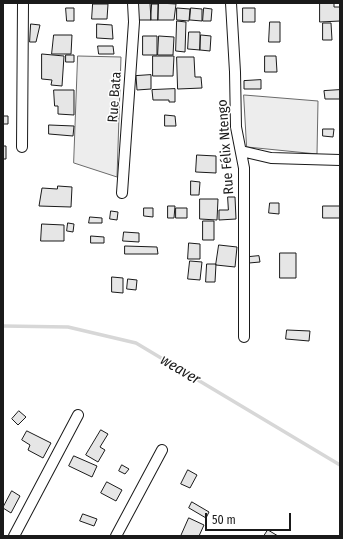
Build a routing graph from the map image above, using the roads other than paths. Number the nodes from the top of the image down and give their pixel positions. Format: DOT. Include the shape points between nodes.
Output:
graph roads {
  1 [pos="22,3"];
  2 [pos="133,3"];
  3 [pos="231,3"];
  4 [pos="22,147"];
  5 [pos="241,151"];
  6 [pos="340,160"];
  7 [pos="122,193"];
  8 [pos="244,337"];
  9 [pos="78,415"];
  10 [pos="162,450"];
  11 [pos="14,536"];
  12 [pos="116,536"];
  1 -- 4 [label="street"];
  2 -- 7 [label="street, Rue Bata" via="134,22"];
  3 -- 5 [label="street, Rue Félix Ntengo" via="236,127"];
  5 -- 6 [label="street" via="271,158"];
  5 -- 8 [label="street, Rue Félix Ntengo" via="244,168"];
  9 -- 11 [label="street"];
  10 -- 12 [label="street"];
}
